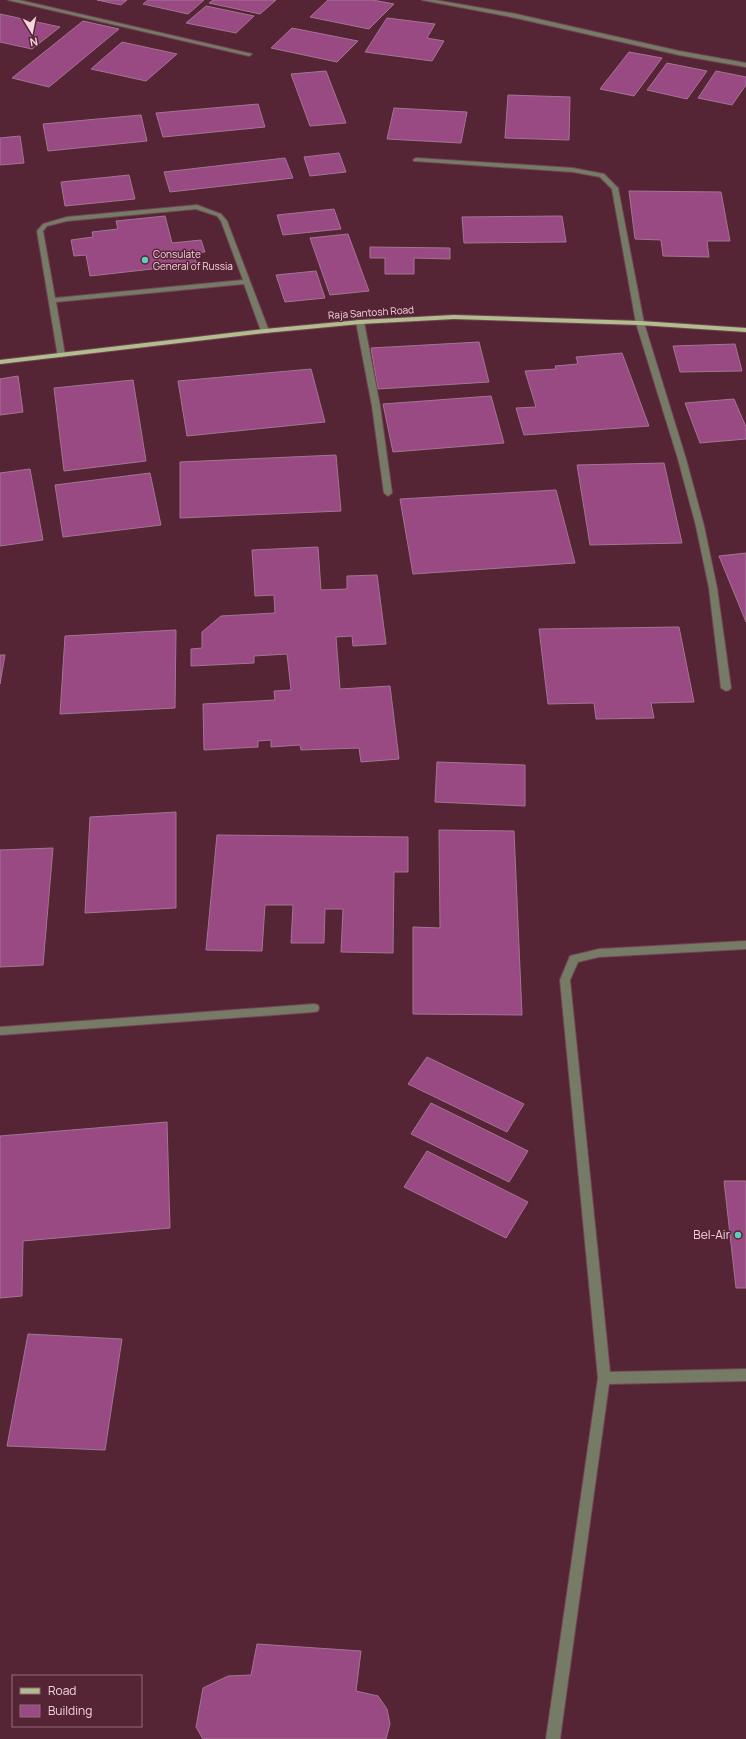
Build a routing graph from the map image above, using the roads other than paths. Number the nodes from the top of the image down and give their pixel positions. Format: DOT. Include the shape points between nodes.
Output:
graph roads {
  1 [pos="11,0"];
  2 [pos="425,0"];
  3 [pos="249,54"];
  4 [pos="746,65"];
  5 [pos="416,160"];
  6 [pos="247,282"];
  7 [pos="52,300"];
  8 [pos="360,322"];
  9 [pos="640,324"];
  10 [pos="746,330"];
  11 [pos="265,331"];
  12 [pos="61,355"];
  13 [pos="0,362"];
  14 [pos="388,493"];
  15 [pos="726,688"];
  16 [pos="746,945"];
  17 [pos="314,1008"];
  18 [pos="0,1031"];
  19 [pos="746,1376"];
  20 [pos="604,1378"];
  21 [pos="553,1739"];
  1 -- 3 [label="street"];
  2 -- 4 [label="street" via="516,16"];
  5 -- 9 [label="street" via="574,170 602,175 615,188"];
  6 -- 7 [label="street"];
  6 -- 7 [label="street" via="224,221 219,215 197,207 67,219 45,225 40,231"];
  6 -- 11 [label="street"];
  7 -- 12 [label="street"];
  8 -- 9 [label="main road, Raja Santosh Road" via="454,317"];
  8 -- 11 [label="main road, Raja Santosh Road"];
  8 -- 14 [label="street" via="376,406"];
  9 -- 10 [label="main road, Raja Santosh Road"];
  9 -- 15 [label="street" via="700,526 713,588"];
  11 -- 12 [label="main road, Raja Santosh Road"];
  12 -- 13 [label="main road, Raja Santosh Road"];
  16 -- 20 [label="street" via="599,953 574,959 565,980"];
  17 -- 18 [label="street"];
  19 -- 20 [label="street"];
  20 -- 21 [label="street"];
}
